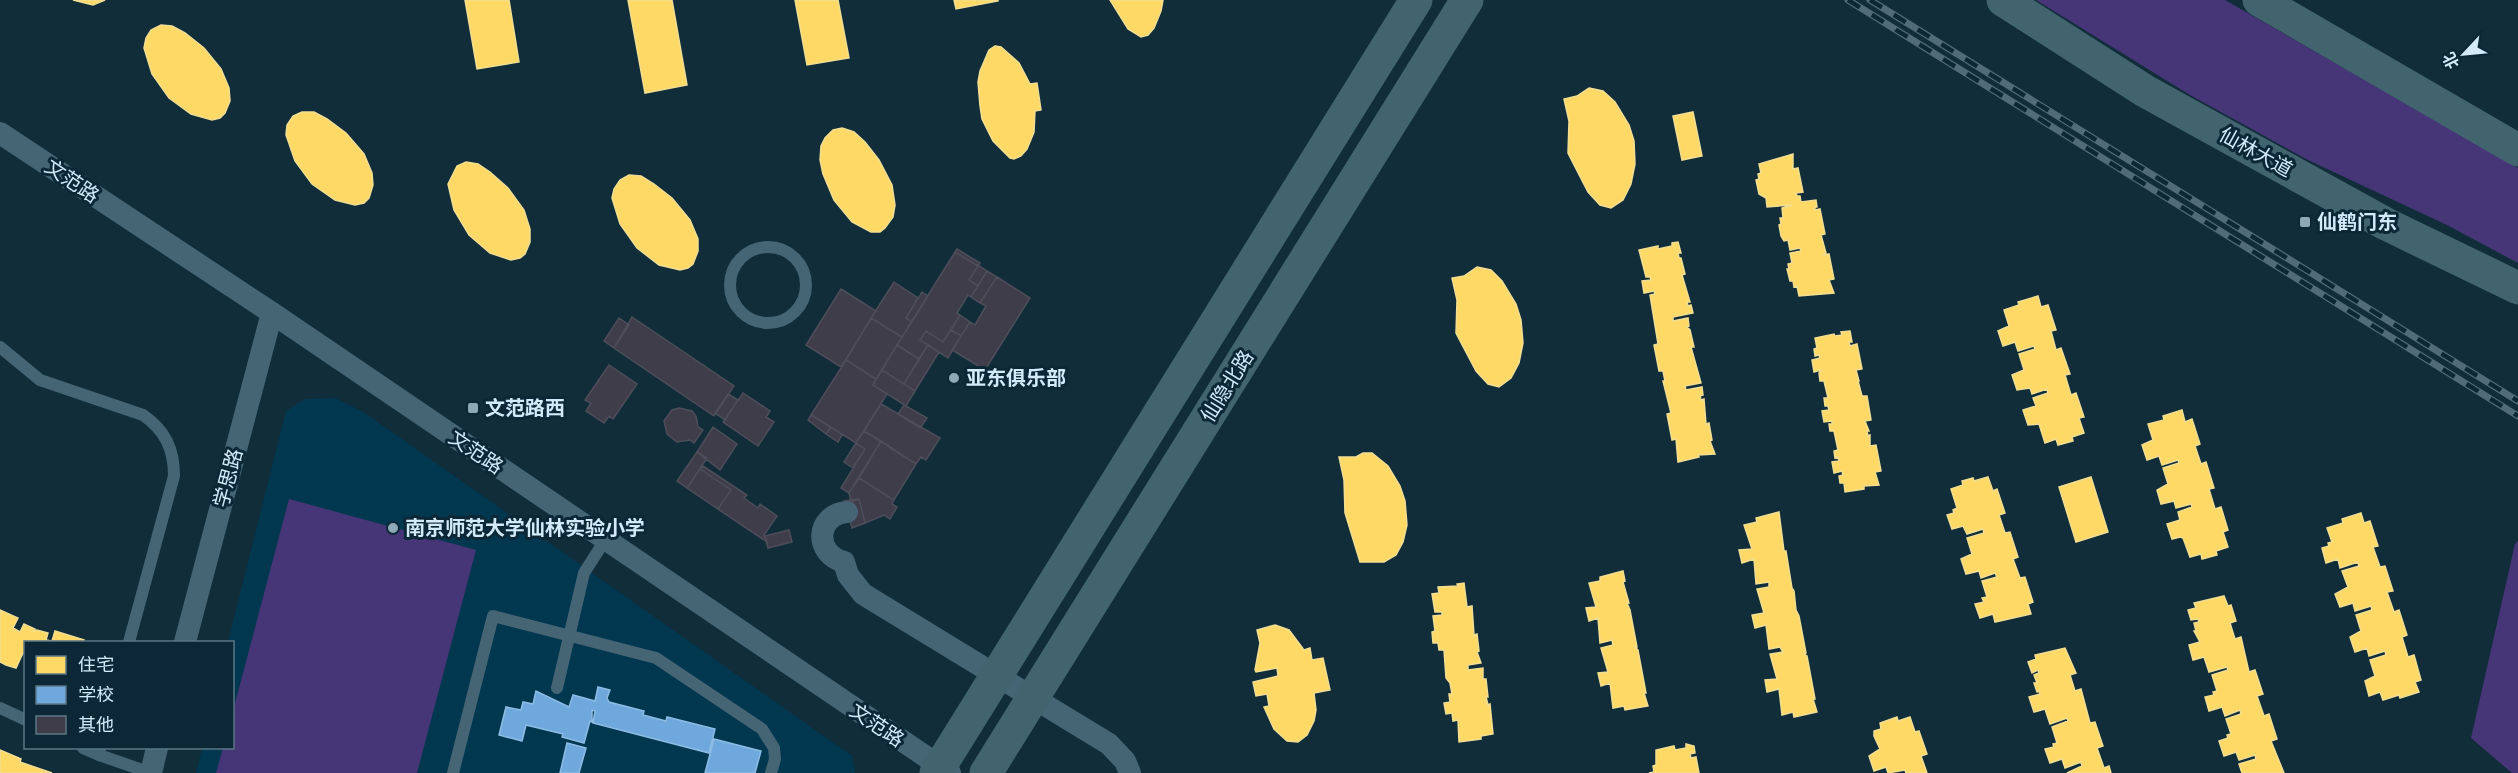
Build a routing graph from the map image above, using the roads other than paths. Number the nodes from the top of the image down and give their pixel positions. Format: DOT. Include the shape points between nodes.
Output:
graph roads {
  1 [pos="1416,0"];
  2 [pos="1467,0"];
  3 [pos="2003,0"];
  4 [pos="2259,0"];
  5 [pos="0,133"];
  6 [pos="2518,150"];
  7 [pos="759,247"];
  8 [pos="2518,288"];
  9 [pos="272,313"];
  10 [pos="0,347"];
  11 [pos="847,512"];
  12 [pos="605,540"];
  13 [pos="569,636"];
  14 [pos="129,641"];
  15 [pos="185,641"];
  16 [pos="557,688"];
  17 [pos="0,708"];
  18 [pos="24,719"];
  19 [pos="157,749"];
  20 [pos="100,751"];
  21 [pos="942,771"];
  22 [pos="151,773"];
  23 [pos="453,773"];
  24 [pos="771,773"];
  25 [pos="986,773"];
  26 [pos="1130,773"];
  1 -- 21 [label="main road"];
  2 -- 25 [label="main road, 仙隐北路"];
  3 -- 8 [label="main road, 仙林大道" via="2145,91 2386,224"];
  4 -- 6 [label="main road"];
  5 -- 9 [label="street, 文范路"];
  7 -- 7 [label="lane" via="748,251 733,267 729,288 738,308 755,321 777,322 787,318 802,302 806,292 804,270 780,248"];
  9 -- 12 [label="street, 文范路"];
  9 -- 15 [label="street, 学思路"];
  10 -- 14 [label="lane" via="40,380 143,416 154,423 168,442 174,476"];
  11 -- 26 [label="street" via="828,520 822,543 830,556 844,562 848,575 863,594 1109,744"];
  12 -- 13 [label="lane" via="584,573"];
  12 -- 21 [label="street, 文范路"];
  13 -- 16 [label="lane"];
  13 -- 23 [label="lane" via="493,616"];
  13 -- 24 [label="lane" via="656,658 762,729 774,748"];
  17 -- 18 [label="lane"];
  19 -- 22 [label="street"];
  20 -- 22 [label="lane"];
}
